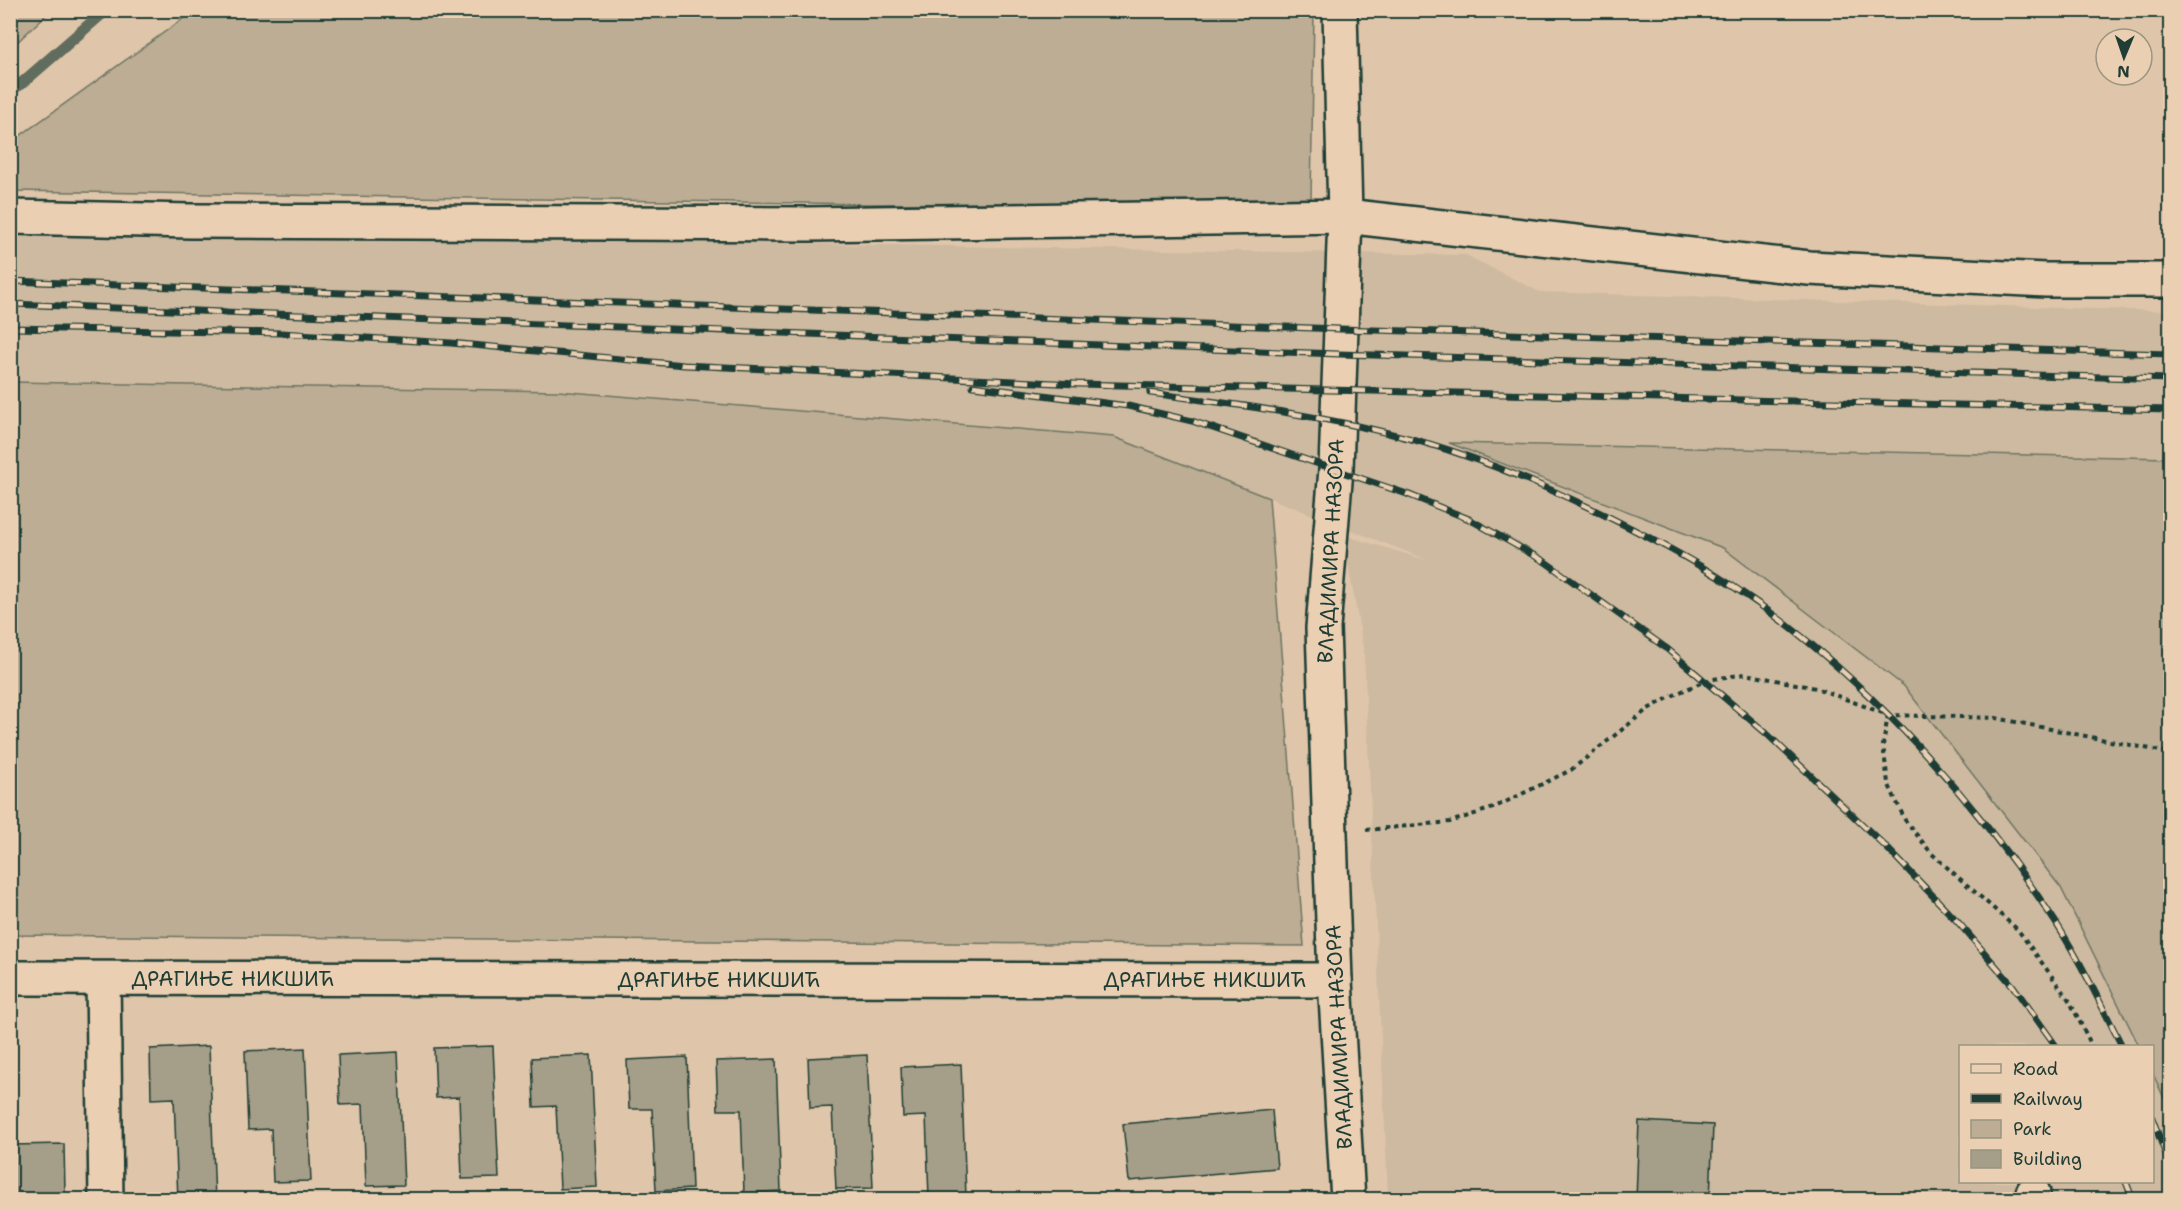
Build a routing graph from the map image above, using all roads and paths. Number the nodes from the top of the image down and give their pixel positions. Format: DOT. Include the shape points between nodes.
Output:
graph roads {
  1 [pos="1340,10"];
  2 [pos="1345,216"];
  3 [pos="10,217"];
  4 [pos="2170,280"];
  5 [pos="1888,715"];
  6 [pos="2170,753"];
  7 [pos="1329,831"];
  8 [pos="10,978"];
  9 [pos="103,979"];
  10 [pos="1335,980"];
  11 [pos="2091,1045"];
  12 [pos="106,1200"];
  13 [pos="1348,1200"];
  1 -- 2 [label="street, ВЛАДИМИРА НАЗОРА"];
  2 -- 3 [label="street" via="809,224"];
  2 -- 4 [label="street" via="1809,268 2046,280"];
  2 -- 7 [label="street, ВЛАДИМИРА НАЗОРА" via="1336,469 1323,628"];
  5 -- 6 [label="path" via="1996,718"];
  5 -- 7 [label="path" via="1816,688 1782,680 1745,674 1707,680 1648,709 1571,770 1493,808 1450,822"];
  5 -- 11 [label="path" via="1883,745 1888,783 1905,820 1932,854 2018,930 2069,1000"];
  7 -- 10 [label="street, ВЛАДИМИРА НАЗОРА"];
  8 -- 9 [label="street, ДРАГИЊЕ НИКШИЋ"];
  9 -- 10 [label="street, ДРАГИЊЕ НИКШИЋ"];
  9 -- 12 [label="street, ДРАГИЊЕ НИКШИЋ"];
  10 -- 13 [label="street, ВЛАДИМИРА НАЗОРА"];
}
